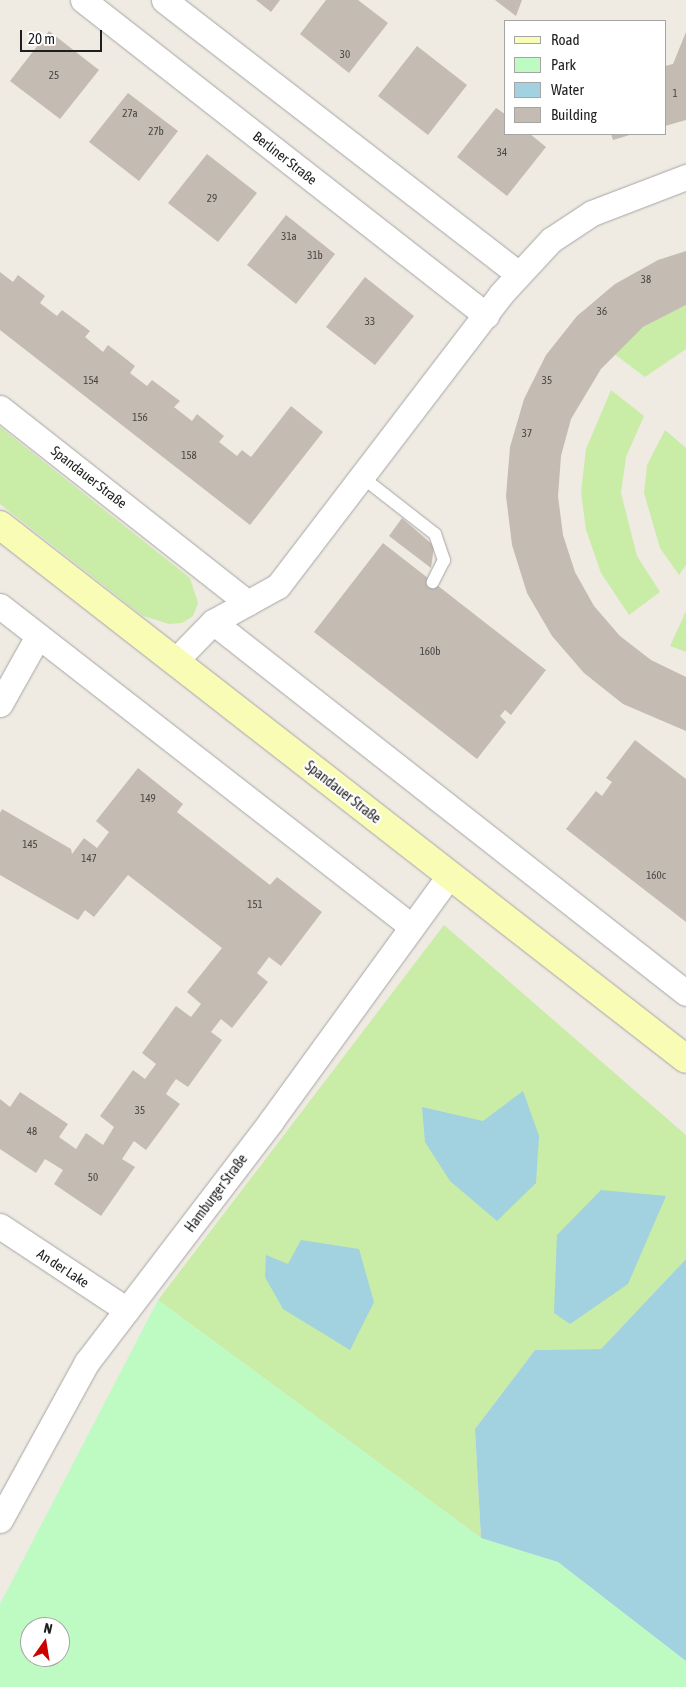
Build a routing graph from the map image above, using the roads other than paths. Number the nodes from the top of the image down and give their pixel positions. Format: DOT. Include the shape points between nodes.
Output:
graph roads {
  1 [pos="83,0"];
  2 [pos="164,0"];
  3 [pos="686,177"];
  4 [pos="517,273"];
  5 [pos="486,315"];
  6 [pos="0,408"];
  7 [pos="362,477"];
  8 [pos="0,525"];
  9 [pos="433,582"];
  10 [pos="248,602"];
  11 [pos="0,606"];
  12 [pos="213,622"];
  13 [pos="38,636"];
  14 [pos="175,661"];
  15 [pos="0,704"];
  16 [pos="449,876"];
  17 [pos="410,926"];
  18 [pos="686,993"];
  19 [pos="686,1059"];
  20 [pos="0,1226"];
  21 [pos="127,1310"];
  22 [pos="0,1520"];
  1 -- 5 [label="street, Berliner Straße"];
  2 -- 4 [label="street"];
  3 -- 4 [label="street" via="592,213 551,240"];
  4 -- 5 [label="street"];
  5 -- 7 [label="street"];
  6 -- 10 [label="street, Spandauer Straße"];
  7 -- 9 [label="lane" via="435,534 444,560"];
  7 -- 10 [label="street" via="278,586"];
  8 -- 14 [label="main road, Spandauer Straße"];
  10 -- 12 [label="street"];
  11 -- 13 [label="street"];
  12 -- 14 [label="street"];
  12 -- 18 [label="street"];
  13 -- 15 [label="street"];
  13 -- 17 [label="street"];
  14 -- 16 [label="main road, Spandauer Straße"];
  16 -- 17 [label="street, Hamburger Straße"];
  16 -- 19 [label="main road, Spandauer Straße"];
  17 -- 21 [label="street, Hamburger Straße" via="271,1121"];
  20 -- 21 [label="street, An der Lake"];
  21 -- 22 [label="street, Hamburger Straße" via="87,1362"];
}
